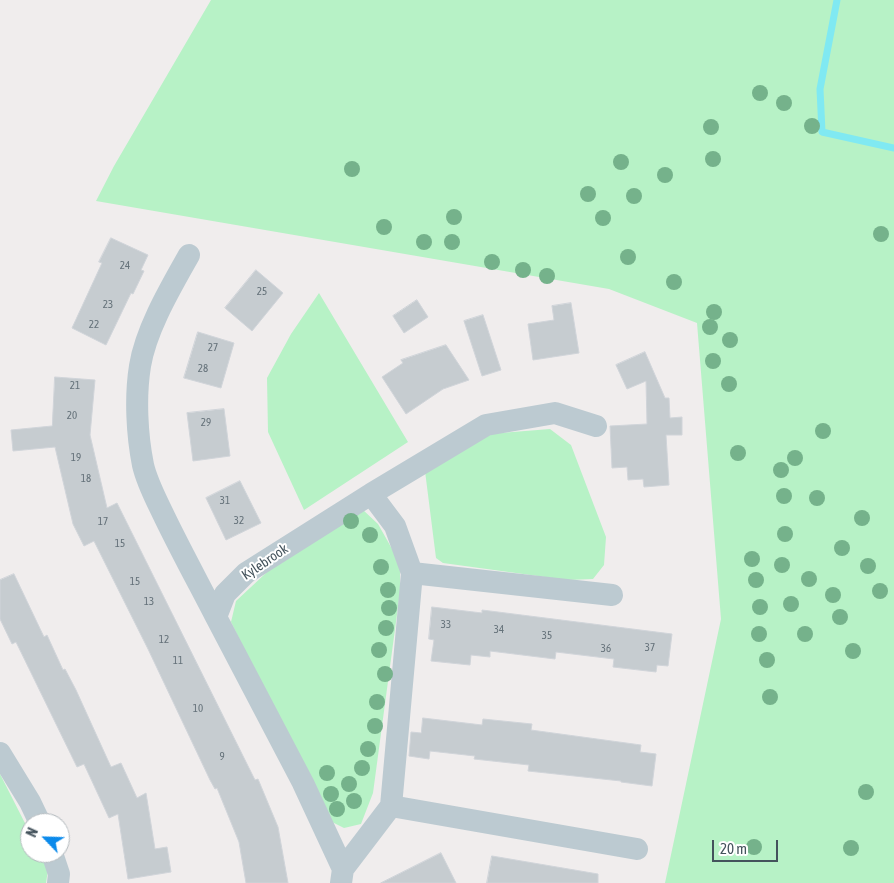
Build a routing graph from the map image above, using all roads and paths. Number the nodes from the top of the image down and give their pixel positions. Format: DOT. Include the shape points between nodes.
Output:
graph roads {
  1 [pos="189,255"];
  2 [pos="596,426"];
  3 [pos="371,494"];
  4 [pos="412,573"];
  5 [pos="612,595"];
  6 [pos="216,617"];
  7 [pos="0,753"];
  8 [pos="391,806"];
  9 [pos="35,813"];
  10 [pos="637,849"];
  11 [pos="55,863"];
  12 [pos="342,876"];
  13 [pos="58,883"];
  1 -- 6 [label="street" via="164,300 140,366 138,437 144,467 155,496"];
  2 -- 3 [label="street, Kylebrook" via="555,413 486,425"];
  3 -- 4 [label="street" via="395,526"];
  3 -- 6 [label="street, Kylebrook" via="246,573 225,594"];
  4 -- 5 [label="street"];
  4 -- 8 [label="street"];
  6 -- 12 [label="street" via="303,783"];
  7 -- 9 [label="street"];
  8 -- 10 [label="street"];
  8 -- 12 [label="street"];
  11 -- 13 [label="street"];
}
